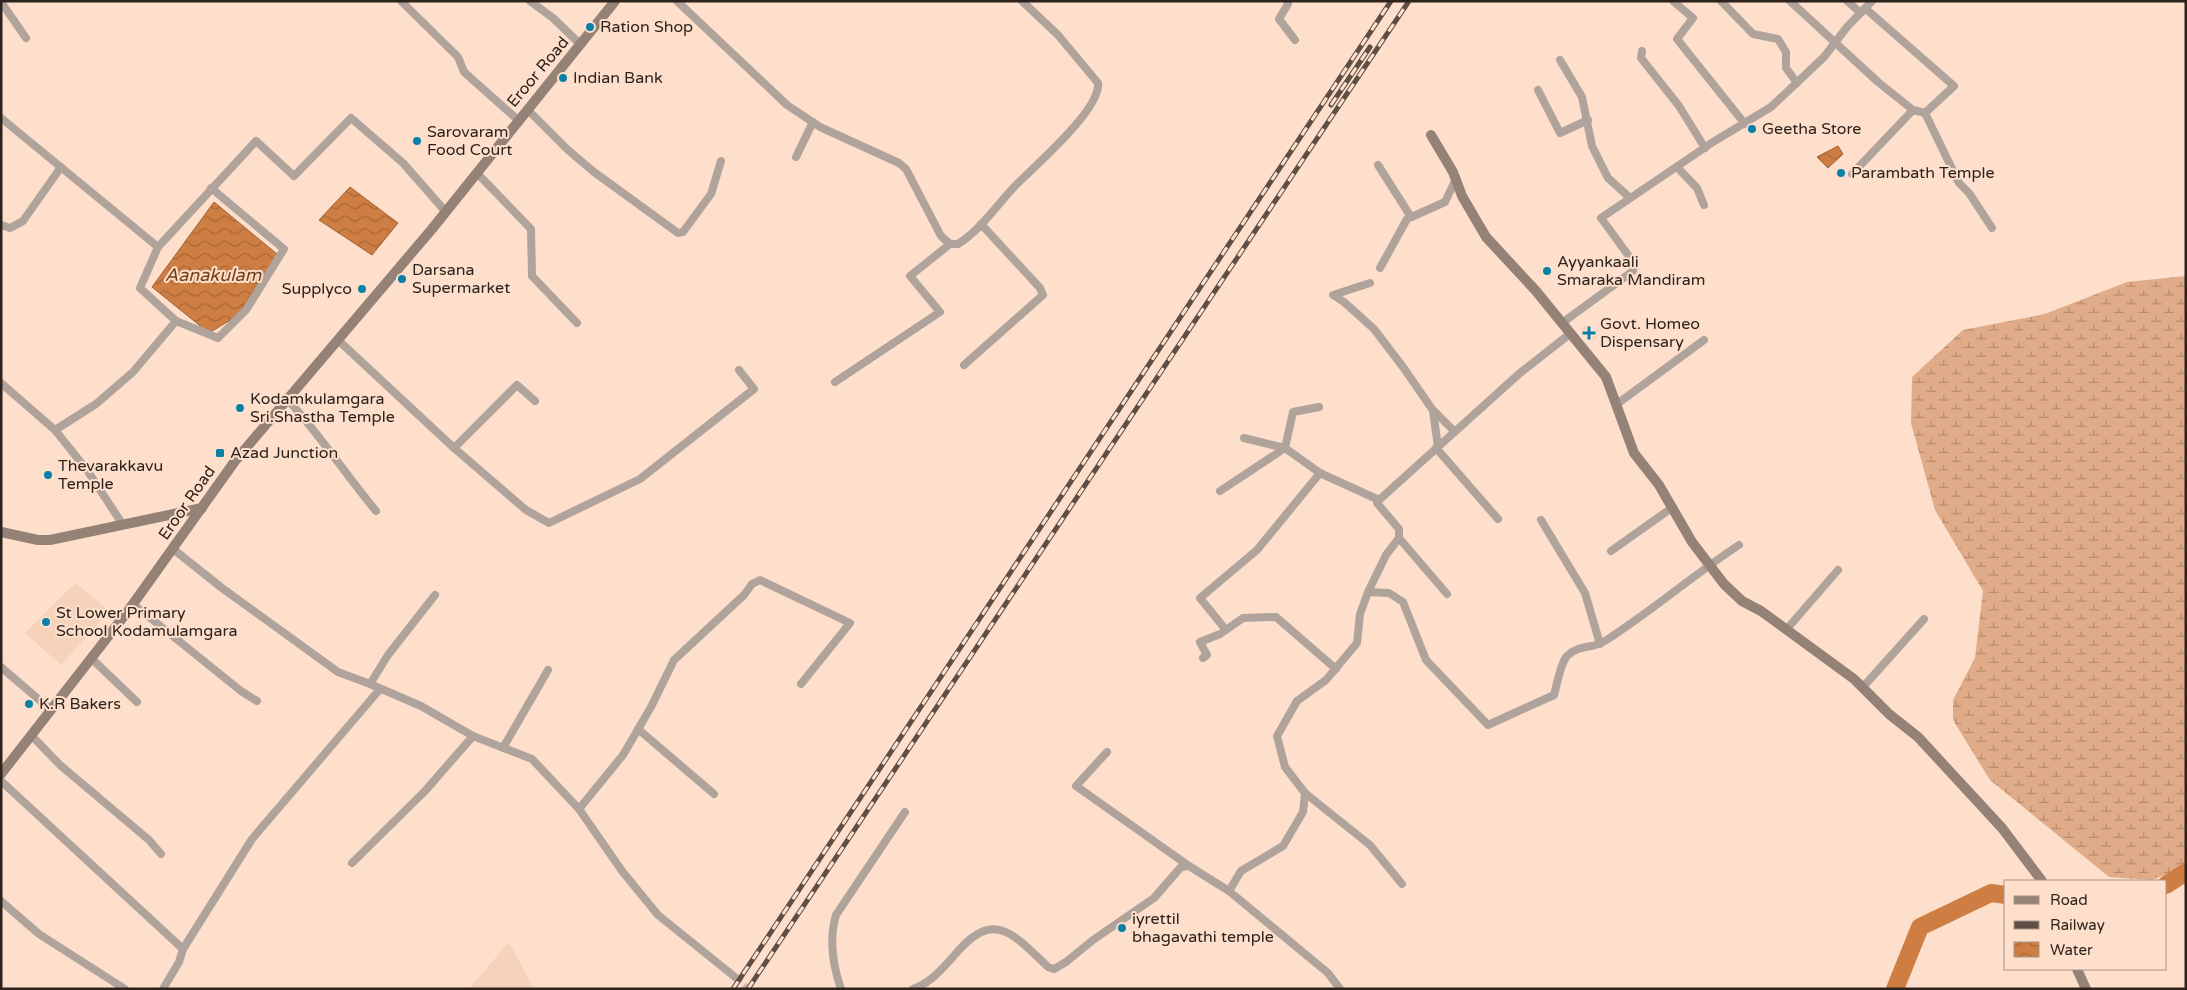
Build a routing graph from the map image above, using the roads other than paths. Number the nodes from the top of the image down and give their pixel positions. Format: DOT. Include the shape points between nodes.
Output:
graph roads {
  1 [pos="401,1"];
  2 [pos="530,1"];
  3 [pos="615,1"];
  4 [pos="676,1"];
  5 [pos="1022,1"];
  6 [pos="1287,1"];
  7 [pos="1674,1"];
  8 [pos="1721,1"];
  9 [pos="1790,1"];
  10 [pos="1847,1"];
  11 [pos="1872,1"];
  12 [pos="1,2"];
  13 [pos="1864,11"];
  14 [pos="26,38"];
  15 [pos="1295,40"];
  16 [pos="1835,41"];
  17 [pos="581,45"];
  18 [pos="1642,51"];
  19 [pos="1560,60"];
  20 [pos="1797,83"];
  21 [pos="1538,90"];
  22 [pos="526,109"];
  23 [pos="1913,110"];
  24 [pos="1925,113"];
  25 [pos="1,118"];
  26 [pos="518,120"];
  27 [pos="1588,120"];
  28 [pos="812,122"];
  29 [pos="1745,124"];
  30 [pos="1432,134"];
  31 [pos="1705,148"];
  32 [pos="796,157"];
  33 [pos="721,160"];
  34 [pos="1378,165"];
  35 [pos="61,167"];
  36 [pos="1677,167"];
  37 [pos="477,173"];
  38 [pos="1852,174"];
  39 [pos="1456,178"];
  40 [pos="211,188"];
  41 [pos="1630,198"];
  42 [pos="1704,205"];
  43 [pos="446,212"];
  44 [pos="1411,217"];
  45 [pos="981,224"];
  46 [pos="1,225"];
  47 [pos="1992,228"];
  48 [pos="950,244"];
  49 [pos="158,247"];
  50 [pos="1380,268"];
  51 [pos="1370,283"];
  52 [pos="176,321"];
  53 [pos="577,323"];
  54 [pos="1562,323"];
  55 [pos="1571,334"];
  56 [pos="338,340"];
  57 [pos="1704,340"];
  58 [pos="964,365"];
  59 [pos="739,370"];
  60 [pos="835,382"];
  61 [pos="1,383"];
  62 [pos="288,400"];
  63 [pos="535,401"];
  64 [pos="1616,404"];
  65 [pos="1319,407"];
  66 [pos="1433,411"];
  67 [pos="55,430"];
  68 [pos="1454,431"];
  69 [pos="1244,438"];
  70 [pos="454,448"];
  71 [pos="1285,448"];
  72 [pos="1437,448"];
  73 [pos="1320,473"];
  74 [pos="1220,491"];
  75 [pos="1379,500"];
  76 [pos="1673,507"];
  77 [pos="202,508"];
  78 [pos="376,512"];
  79 [pos="1498,519"];
  80 [pos="1541,520"];
  81 [pos="124,525"];
  82 [pos="1,532"];
  83 [pos="1399,538"];
  84 [pos="1739,545"];
  85 [pos="173,549"];
  86 [pos="1611,551"];
  87 [pos="1709,564"];
  88 [pos="1838,570"];
  89 [pos="1368,592"];
  90 [pos="1447,594"];
  91 [pos="435,595"];
  92 [pos="133,604"];
  93 [pos="1924,618"];
  94 [pos="1226,630"];
  95 [pos="1786,630"];
  96 [pos="1600,644"];
  97 [pos="91,658"];
  98 [pos="1203,658"];
  99 [pos="1,667"];
  100 [pos="1336,669"];
  101 [pos="548,670"];
  102 [pos="370,684"];
  103 [pos="801,684"];
  104 [pos="1862,687"];
  105 [pos="380,689"];
  106 [pos="257,701"];
  107 [pos="137,702"];
  108 [pos="51,710"];
  109 [pos="638,730"];
  110 [pos="32,735"];
  111 [pos="473,736"];
  112 [pos="503,748"];
  113 [pos="1107,752"];
  114 [pos="1,774"];
  115 [pos="1,781"];
  116 [pos="1305,793"];
  117 [pos="714,794"];
  118 [pos="579,809"];
  119 [pos="905,812"];
  120 [pos="161,854"];
  121 [pos="352,862"];
  122 [pos="1189,866"];
  123 [pos="2041,880"];
  124 [pos="1402,884"];
  125 [pos="1229,890"];
  126 [pos="1,901"];
  127 [pos="183,949"];
  128 [pos="2077,970"];
  129 [pos="734,977"];
  130 [pos="125,989"];
  131 [pos="163,989"];
  132 [pos="841,989"];
  133 [pos="913,989"];
  134 [pos="1340,989"];
  135 [pos="2086,989"];
  1 -- 26 [label="street" via="458,57 464,72"];
  2 -- 17 [label="street"];
  3 -- 17 [label="main road, Eroor Road"];
  4 -- 28 [label="street" via="780,99"];
  5 -- 45 [label="street" via="1058,35 1098,83 1099,89 1072,128"];
  6 -- 15 [label="street" via="1278,19"];
  7 -- 29 [label="street" via="1693,18 1677,40"];
  8 -- 20 [label="street" via="1753,34 1778,39 1786,52 1786,68"];
  9 -- 16 [label="street"];
  10 -- 13 [label="street"];
  11 -- 13 [label="street"];
  12 -- 14 [label="street"];
  13 -- 16 [label="street"];
  13 -- 24 [label="street" via="1954,86"];
  16 -- 20 [label="street" via="1824,57"];
  16 -- 23 [label="street"];
  17 -- 22 [label="main road, Eroor Road"];
  18 -- 31 [label="street" via="1641,58 1679,106"];
  19 -- 27 [label="street" via="1582,98"];
  20 -- 29 [label="street" via="1771,107"];
  21 -- 27 [label="street" via="1560,133"];
  22 -- 26 [label="main road, Eroor Road"];
  22 -- 33 [label="street" via="588,167 678,234 708,198"];
  23 -- 24 [label="street"];
  23 -- 38 [label="street"];
  24 -- 47 [label="street" via="1959,183"];
  25 -- 35 [label="street"];
  26 -- 37 [label="main road, Eroor Road"];
  27 -- 41 [label="street" via="1592,146 1608,178"];
  28 -- 32 [label="street"];
  28 -- 48 [label="street" via="906,169 941,236"];
  29 -- 31 [label="street"];
  30 -- 39 [label="main road"];
  31 -- 36 [label="street"];
  34 -- 44 [label="street"];
  35 -- 46 [label="street" via="23,221 10,228"];
  35 -- 49 [label="street"];
  36 -- 41 [label="street"];
  36 -- 42 [label="street" via="1697,188"];
  37 -- 43 [label="main road, Eroor Road"];
  37 -- 53 [label="street" via="530,229 532,276"];
  39 -- 44 [label="street" via="1446,202"];
  39 -- 54 [label="main road" via="1462,196 1486,237"];
  40 -- 43 [label="street" via="256,141 294,176 351,118 403,163"];
  40 -- 49 [label="street"];
  40 -- 52 [label="street" via="284,249 246,310 218,338"];
  41 -- 54 [label="street" via="1600,218 1634,263 1633,271"];
  43 -- 56 [label="main road, Eroor Road"];
  44 -- 50 [label="street"];
  45 -- 48 [label="street" via="966,239"];
  45 -- 58 [label="street" via="1042,294"];
  48 -- 60 [label="street" via="910,276 940,312"];
  49 -- 52 [label="street" via="140,288"];
  51 -- 66 [label="street" via="1334,295 1374,329"];
  52 -- 67 [label="street" via="133,372 96,404"];
  54 -- 55 [label="main road"];
  55 -- 64 [label="main road" via="1606,376"];
  55 -- 68 [label="street" via="1520,372"];
  56 -- 62 [label="main road, Eroor Road"];
  56 -- 70 [label="street"];
  57 -- 64 [label="street"];
  59 -- 70 [label="street" via="754,389 640,479 549,524 526,510"];
  61 -- 67 [label="street"];
  62 -- 77 [label="main road, Eroor Road" via="235,461"];
  62 -- 78 [label="street" via="316,431"];
  63 -- 70 [label="street" via="517,385"];
  64 -- 76 [label="main road" via="1634,453"];
  65 -- 71 [label="street" via="1293,412"];
  66 -- 68 [label="street"];
  66 -- 72 [label="street"];
  67 -- 81 [label="street"];
  68 -- 72 [label="street"];
  69 -- 71 [label="street"];
  71 -- 73 [label="street"];
  71 -- 74 [label="street"];
  72 -- 75 [label="street"];
  72 -- 79 [label="street"];
  73 -- 75 [label="street"];
  73 -- 94 [label="street" via="1257,550 1200,598"];
  75 -- 83 [label="street" via="1380,510 1399,529"];
  76 -- 86 [label="street"];
  76 -- 87 [label="main road" via="1692,542"];
  77 -- 81 [label="main road"];
  77 -- 85 [label="main road, Eroor Road"];
  80 -- 96 [label="street" via="1585,593"];
  81 -- 82 [label="main road" via="50,540"];
  83 -- 89 [label="street" via="1386,555"];
  83 -- 90 [label="street"];
  84 -- 87 [label="street"];
  85 -- 92 [label="main road, Eroor Road"];
  85 -- 102 [label="street" via="338,672"];
  87 -- 95 [label="main road" via="1742,601"];
  87 -- 96 [label="street" via="1635,622"];
  88 -- 95 [label="street"];
  89 -- 96 [label="street" via="1389,593 1403,602 1426,660 1488,725 1554,695 1566,657 1580,647"];
  89 -- 100 [label="street" via="1360,614 1358,643"];
  91 -- 102 [label="street" via="388,655"];
  92 -- 97 [label="main road, Eroor Road"];
  92 -- 106 [label="street"];
  93 -- 104 [label="street"];
  94 -- 98 [label="street" via="1200,642 1207,655"];
  94 -- 100 [label="street" via="1243,618 1276,617"];
  95 -- 104 [label="main road"];
  97 -- 107 [label="street"];
  97 -- 108 [label="main road, Eroor Road"];
  99 -- 108 [label="street"];
  100 -- 116 [label="street" via="1297,701 1277,736 1285,767"];
  101 -- 112 [label="street"];
  102 -- 105 [label="street"];
  103 -- 109 [label="street" via="850,623 760,580 752,584 674,660"];
  104 -- 123 [label="main road" via="1944,763 2002,828"];
  105 -- 111 [label="street" via="420,706"];
  105 -- 127 [label="street" via="252,839"];
  108 -- 110 [label="main road, Eroor Road"];
  109 -- 117 [label="street"];
  109 -- 118 [label="street" via="623,755"];
  110 -- 114 [label="main road, Eroor Road"];
  110 -- 120 [label="street" via="60,765 149,840"];
  111 -- 112 [label="street"];
  111 -- 121 [label="street" via="425,791"];
  112 -- 118 [label="street" via="532,759"];
  113 -- 122 [label="street" via="1076,786"];
  115 -- 127 [label="street"];
  116 -- 124 [label="street" via="1370,845"];
  116 -- 125 [label="street" via="1303,812 1283,846 1241,871"];
  118 -- 129 [label="street" via="622,871 658,915"];
  119 -- 132 [label="street" via="836,915 834,961"];
  122 -- 125 [label="street"];
  122 -- 133 [label="street" via="1181,868 1154,898 1054,969 1015,937 999,929 986,928 962,945 933,978"];
  125 -- 134 [label="street" via="1328,973"];
  126 -- 130 [label="street" via="39,934"];
  127 -- 131 [label="street"];
  128 -- 135 [label="main road"];
}
